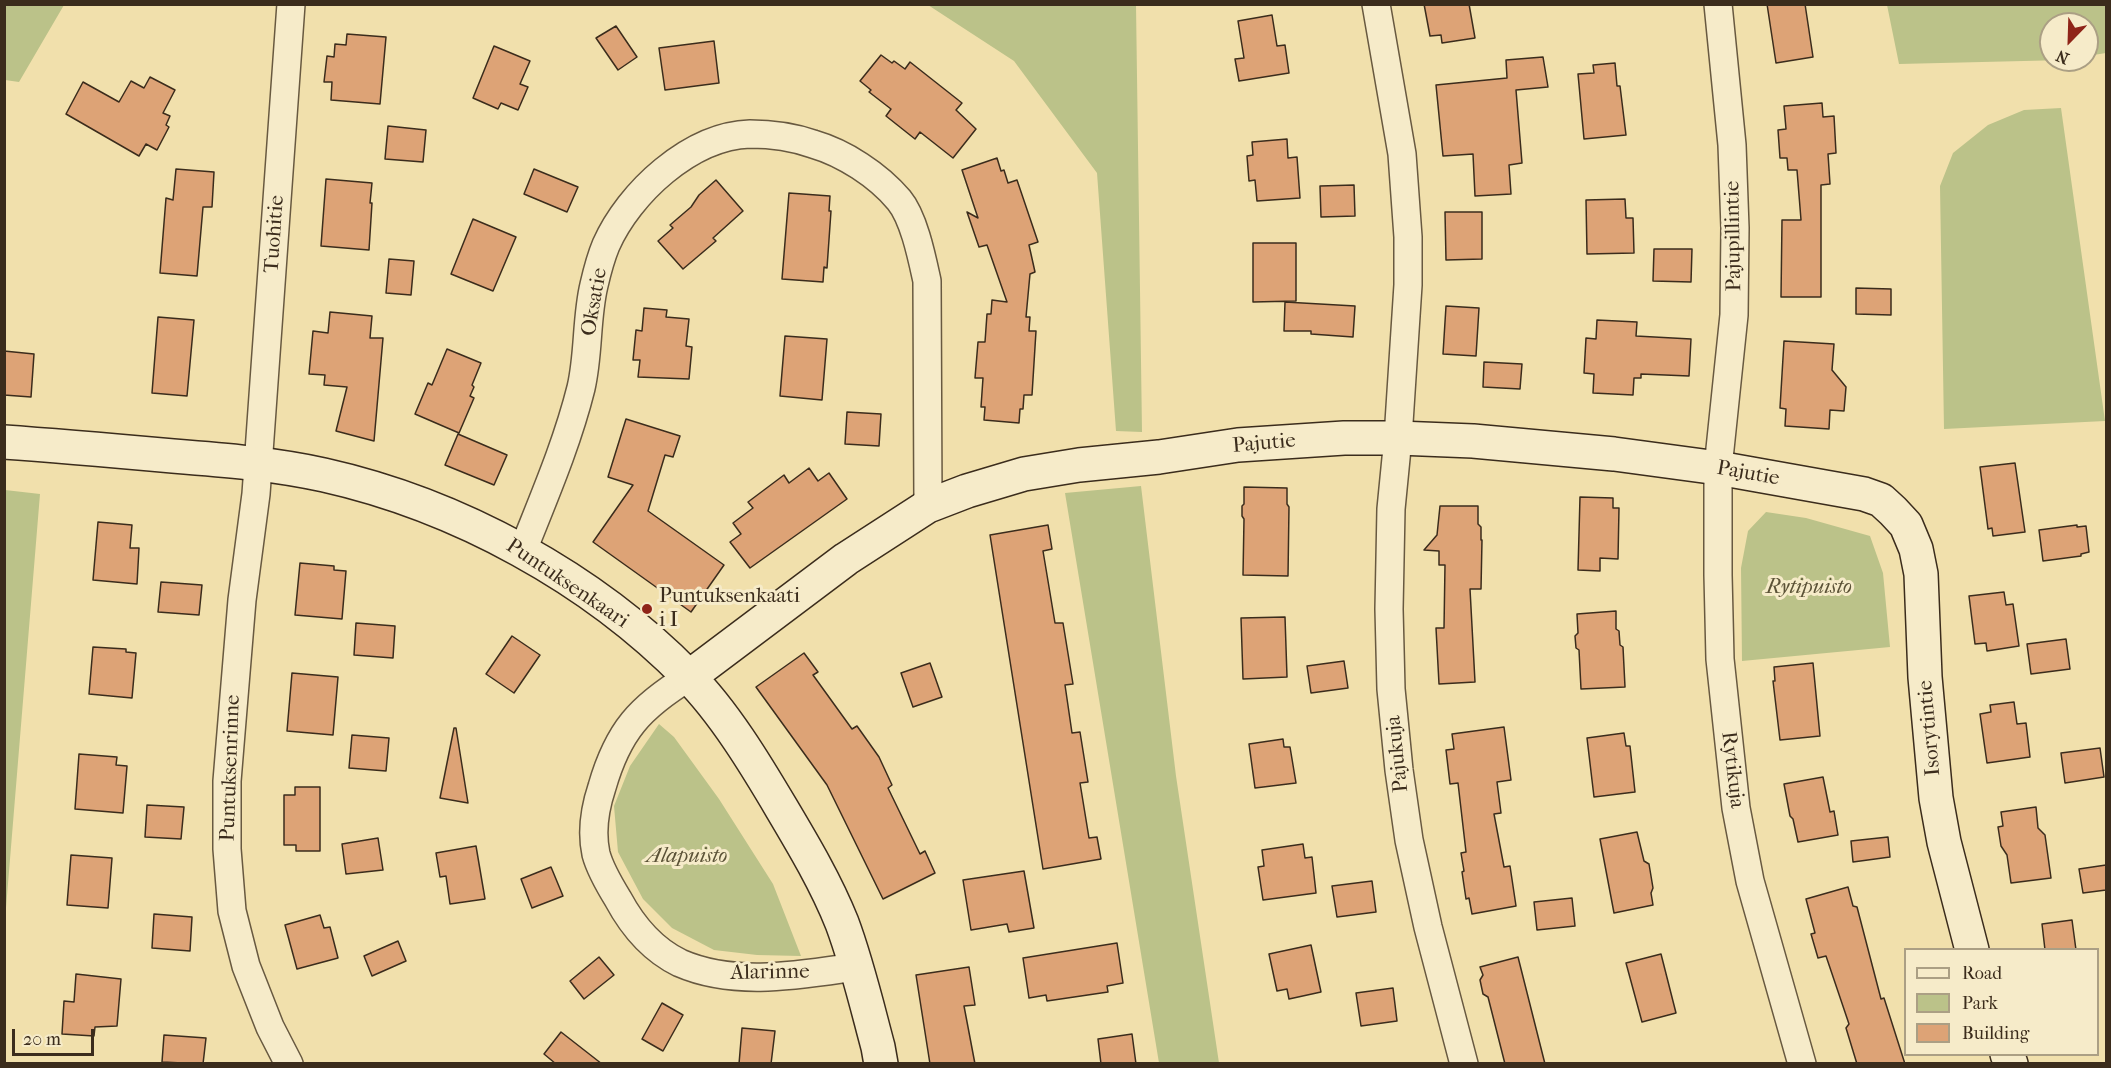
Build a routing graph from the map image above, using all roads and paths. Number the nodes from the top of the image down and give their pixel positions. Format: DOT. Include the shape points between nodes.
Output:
graph roads {
  1 [pos="291,4"];
  2 [pos="1376,4"];
  3 [pos="1718,4"];
  4 [pos="1398,438"];
  5 [pos="4,442"];
  6 [pos="258,463"];
  7 [pos="1718,468"];
  8 [pos="928,506"];
  9 [pos="1893,511"];
  10 [pos="523,550"];
  11 [pos="689,676"];
  12 [pos="1971,948"];
  13 [pos="855,967"];
  14 [pos="289,1064"];
  15 [pos="881,1064"];
  16 [pos="1464,1064"];
  17 [pos="1802,1064"];
  1 -- 6 [label="street, Tuohitie"];
  2 -- 4 [label="street" via="1402,154 1408,237"];
  3 -- 7 [label="street, Pajupillintie" via="1732,145 1735,228 1734,315"];
  4 -- 7 [label="street, Pajutie" via="1614,454"];
  4 -- 8 [label="street, Pajutie" via="1238,445 1079,465 1024,474"];
  4 -- 16 [label="street, Pajukuja" via="1391,509 1389,609 1399,770 1428,927"];
  5 -- 6 [label="street, Puntuksenkaari"];
  6 -- 10 [label="street, Puntuksenkaari" via="327,475 390,493"];
  6 -- 14 [label="street, Puntuksenrinne" via="233,695 227,849 232,910 246,966"];
  7 -- 9 [label="street, Pajutie" via="1864,494 1881,500"];
  7 -- 17 [label="street, Rytikuja" via="1720,659 1736,808 1750,881"];
  8 -- 10 [label="street, Oksatie" via="927,281 920,249 900,201 874,177 822,147 780,136 748,134 714,141 681,158 650,183 623,214 606,246 593,286 581,385 568,436"];
  8 -- 11 [label="street, Pajutie" via="846,559"];
  9 -- 12 [label="street, Isorytintie" via="1906,525 1921,574 1936,798"];
  10 -- 11 [label="street, Puntuksenkaari" via="588,593"];
  11 -- 13 [label="street, Puntuksenkaari" via="759,770 813,861 842,924"];
  11 -- 13 [label="street, Alarinne" via="663,693 632,722 616,746 597,802 596,855 628,919 656,947 680,962 709,972 777,976"];
  13 -- 15 [label="street, Puntuksenkaari"];
}
